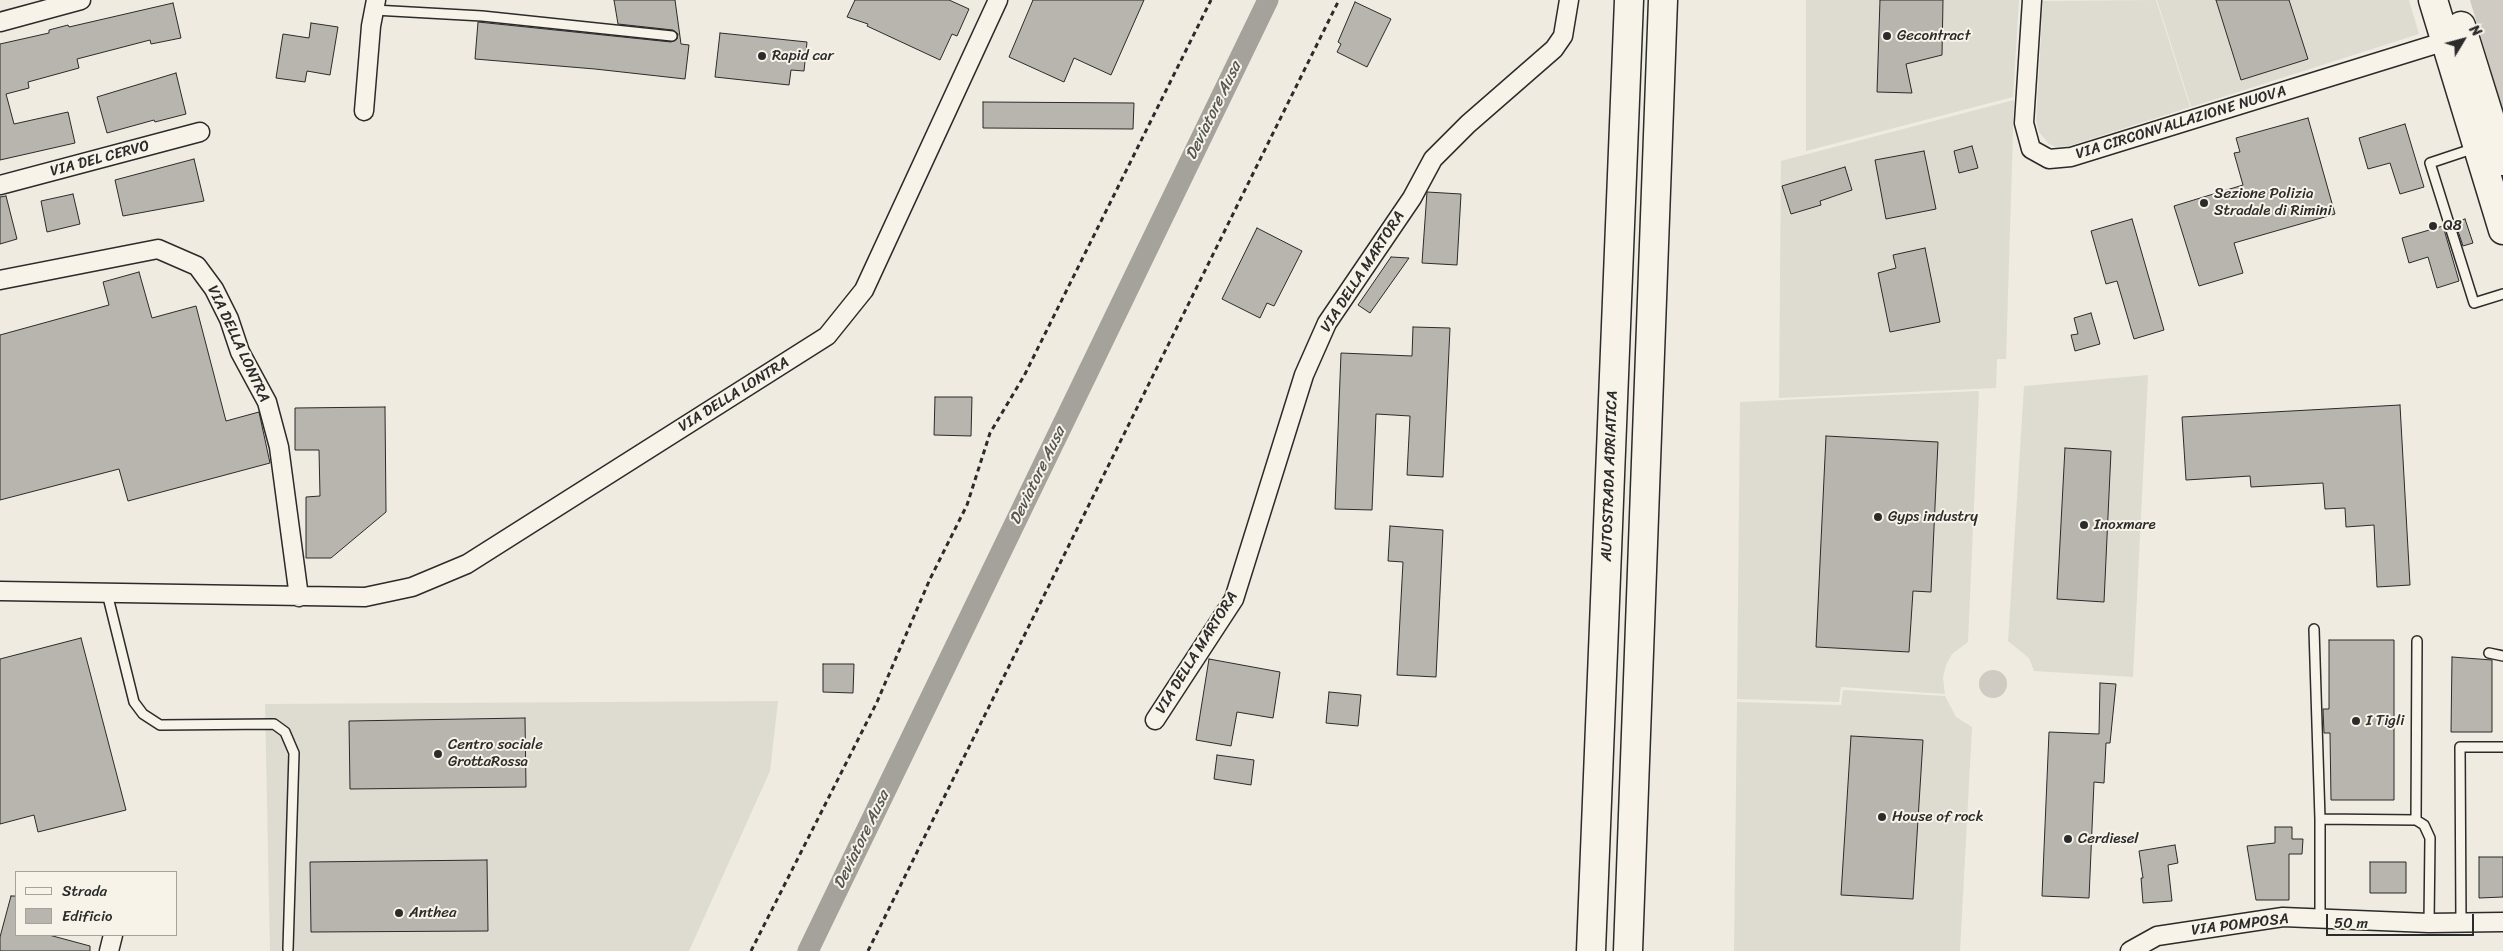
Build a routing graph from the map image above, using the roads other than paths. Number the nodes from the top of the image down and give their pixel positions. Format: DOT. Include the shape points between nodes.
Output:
graph roads {
  1 [pos="81,0"];
  2 [pos="998,0"];
  3 [pos="1570,0"];
  4 [pos="1629,0"];
  5 [pos="1663,0"];
  6 [pos="2032,0"];
  7 [pos="2433,0"];
  8 [pos="2453,0"];
  9 [pos="375,5"];
  10 [pos="0,22"];
  11 [pos="672,36"];
  12 [pos="2446,41"];
  13 [pos="364,111"];
  14 [pos="200,132"];
  15 [pos="2478,148"];
  16 [pos="2503,161"];
  17 [pos="0,185"];
  18 [pos="2503,230"];
  19 [pos="0,280"];
  20 [pos="2503,294"];
  21 [pos="0,591"];
  22 [pos="107,593"];
  23 [pos="300,597"];
  24 [pos="2314,629"];
  25 [pos="2417,641"];
  26 [pos="2489,653"];
  27 [pos="2503,656"];
  28 [pos="1155,720"];
  29 [pos="2503,747"];
  30 [pos="2320,820"];
  31 [pos="2416,820"];
  32 [pos="2320,919"];
  33 [pos="2461,922"];
  34 [pos="2503,922"];
  35 [pos="2429,923"];
  36 [pos="113,936"];
  37 [pos="288,949"];
  38 [pos="109,951"];
  39 [pos="1591,951"];
  40 [pos="1628,951"];
  41 [pos="2130,951"];
  1 -- 10 [label="street"];
  2 -- 23 [label="street, VIA DELLA LONTRA" via="864,290 827,336 467,564 412,586 365,596"];
  3 -- 28 [label="street, VIA DELLA MARTORA" via="1563,36 1554,49 1433,159 1412,198 1327,323 1304,375 1234,599"];
  4 -- 39 [label="main road, AUTOSTRADA ADRIATICA"];
  5 -- 40 [label="main road"];
  6 -- 12 [label="street, VIA CIRCONVALLAZIONE NUOVA" via="2024,122 2031,149 2049,159 2071,157"];
  7 -- 12 [label="main road"];
  8 -- 16 [label="main road"];
  9 -- 11 [label="lane"];
  9 -- 13 [label="street"];
  12 -- 15 [label="main road"];
  14 -- 17 [label="street, VIA DEL CERVO"];
  15 -- 18 [label="main road"];
  15 -- 20 [label="lane" via="2430,163 2474,303"];
  19 -- 23 [label="street, VIA DELLA LONTRA" via="158,249 197,266 214,289 240,352 267,402 279,447"];
  21 -- 22 [label="street, VIA DELLA LONTRA"];
  22 -- 23 [label="street, VIA DELLA LONTRA"];
  22 -- 37 [label="lane" via="134,702 143,714 160,725 274,724 285,732 294,753"];
  24 -- 30 [label="lane"];
  25 -- 31 [label="lane"];
  26 -- 27 [label="lane"];
  29 -- 33 [label="lane" via="2460,747"];
  30 -- 31 [label="lane"];
  30 -- 32 [label="lane"];
  31 -- 35 [label="lane" via="2424,825 2430,838"];
  32 -- 35 [label="street, VIA POMPOSA"];
  32 -- 41 [label="street, VIA POMPOSA" via="2282,917 2157,936"];
  33 -- 34 [label="street, VIA POMPOSA"];
  33 -- 35 [label="street, VIA POMPOSA"];
  36 -- 38 [label="street"];
}
